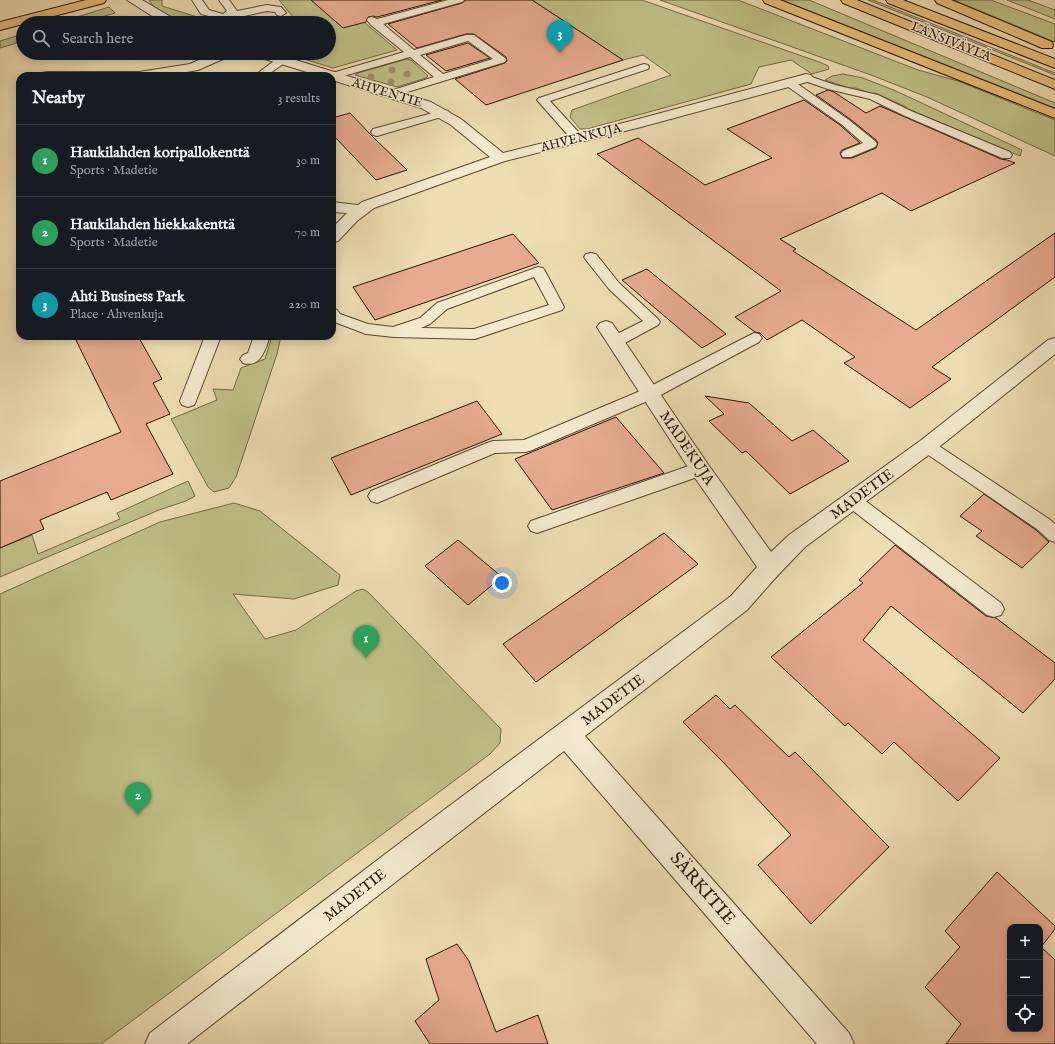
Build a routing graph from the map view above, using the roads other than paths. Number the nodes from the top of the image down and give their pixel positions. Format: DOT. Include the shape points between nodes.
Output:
graph roads {
  1 [pos="72,0"];
  2 [pos="96,0"];
  3 [pos="132,0"];
  4 [pos="197,0"];
  5 [pos="224,0"];
  6 [pos="459,0"];
  7 [pos="847,0"];
  8 [pos="892,0"];
  9 [pos="941,0"];
  10 [pos="765,1"];
  11 [pos="281,13"];
  12 [pos="26,16"];
  13 [pos="35,16"];
  14 [pos="160,16"];
  15 [pos="221,16"];
  16 [pos="227,16"];
  17 [pos="230,16"];
  18 [pos="16,19"];
  19 [pos="16,21"];
  20 [pos="0,25"];
  21 [pos="1055,49"];
  22 [pos="411,54"];
  23 [pos="209,60"];
  24 [pos="282,60"];
  25 [pos="1055,64"];
  26 [pos="644,67"];
  27 [pos="157,72"];
  28 [pos="265,72"];
  29 [pos="320,72"];
  30 [pos="336,75"];
  31 [pos="336,77"];
  32 [pos="441,78"];
  33 [pos="806,78"];
  34 [pos="788,82"];
  35 [pos="1055,85"];
  36 [pos="391,94"];
  37 [pos="444,114"];
  38 [pos="1055,114"];
  39 [pos="378,132"];
  40 [pos="578,139"];
  41 [pos="847,154"];
  42 [pos="1006,155"];
  43 [pos="500,158"];
  44 [pos="336,208"];
  45 [pos="362,210"];
  46 [pos="336,234"];
  47 [pos="591,257"];
  48 [pos="336,317"];
  49 [pos="394,332"];
  50 [pos="611,334"];
  51 [pos="754,338"];
  52 [pos="211,340"];
  53 [pos="261,340"];
  54 [pos="1055,344"];
  55 [pos="248,358"];
  56 [pos="651,393"];
  57 [pos="188,401"];
  58 [pos="927,446"];
  59 [pos="700,469"];
  60 [pos="377,496"];
  61 [pos="853,501"];
  62 [pos="537,526"];
  63 [pos="1055,535"];
  64 [pos="770,568"];
  65 [pos="994,608"];
  66 [pos="567,735"];
  67 [pos="161,1044"];
  68 [pos="838,1044"];
  1 -- 12 [label="main road"];
  2 -- 13 [label="main road"];
  3 -- 14 [label="street"];
  4 -- 15 [label="lane" via="205,12"];
  5 -- 16 [label="lane" via="233,12"];
  6 -- 22 [label="lane" via="374,22"];
  7 -- 35 [label="main road, LÄNSIVÄYLÄ"];
  8 -- 25 [label="main road, LÄNSIVÄYLÄ"];
  9 -- 21 [label="main road"];
  10 -- 38 [label="main road" via="817,19"];
  11 -- 17 [label="lane" via="278,9 267,8"];
  18 -- 20 [label="main road"];
  19 -- 20 [label="main road"];
  22 -- 30 [label="lane"];
  22 -- 32 [label="lane"];
  22 -- 32 [label="lane" via="470,37 501,60"];
  23 -- 27 [label="street" via="193,67"];
  24 -- 28 [label="lane"];
  24 -- 29 [label="street, AHVENTIE"];
  26 -- 40 [label="lane" via="543,100"];
  31 -- 36 [label="street, AHVENTIE"];
  32 -- 36 [label="lane"];
  33 -- 34 [label="street, AHVENKUJA"];
  33 -- 42 [label="lane" via="874,97"];
  34 -- 40 [label="street, AHVENKUJA"];
  34 -- 41 [label="lane" via="845,122 871,144"];
  36 -- 37 [label="street, AHVENTIE" via="426,105"];
  37 -- 39 [label="lane"];
  37 -- 43 [label="street, AHVENTIE"];
  40 -- 43 [label="street, AHVENKUJA"];
  43 -- 45 [label="street, AHVENKUJA" via="368,205"];
  44 -- 45 [label="street"];
  45 -- 46 [label="street, AHVENKUJA"];
  47 -- 50 [label="lane" via="614,286 653,322"];
  48 -- 49 [label="lane" via="366,330"];
  49 -- 49 [label="lane" via="425,321 442,306 538,271 557,307 475,334"];
  50 -- 56 [label="street, MADEKUJA"];
  51 -- 56 [label="lane"];
  52 -- 57 [label="lane"];
  53 -- 55 [label="lane" via="255,356"];
  54 -- 58 [label="street, MADETIE"];
  56 -- 59 [label="street, MADEKUJA"];
  56 -- 60 [label="lane" via="526,446 493,448"];
  58 -- 61 [label="street, MADETIE"];
  58 -- 63 [label="lane" via="1043,524"];
  59 -- 62 [label="lane"];
  59 -- 64 [label="street, MADEKUJA"];
  61 -- 64 [label="street, MADETIE" via="797,541"];
  61 -- 65 [label="lane"];
  64 -- 66 [label="street, MADETIE" via="739,603"];
  66 -- 67 [label="street, MADETIE"];
  66 -- 68 [label="street, SÄRKITIE"];
}
